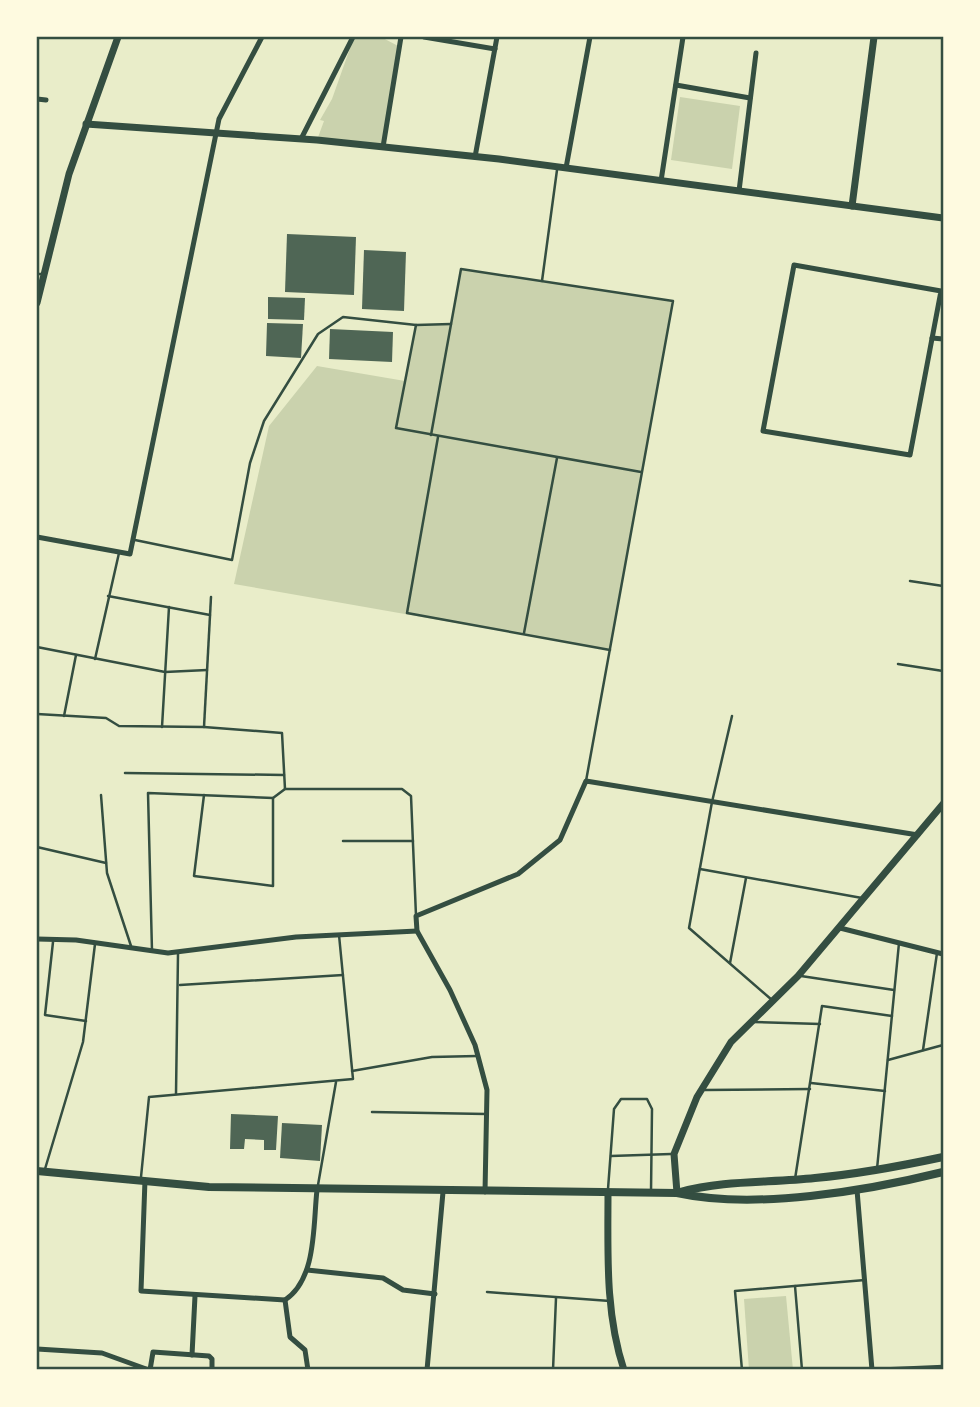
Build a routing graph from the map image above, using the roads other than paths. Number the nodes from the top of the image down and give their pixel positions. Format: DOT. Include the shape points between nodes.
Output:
graph roads {
  1 [pos="118,37"];
  2 [pos="262,37"];
  3 [pos="353,37"];
  4 [pos="401,37"];
  5 [pos="424,37"];
  6 [pos="497,37"];
  7 [pos="590,37"];
  8 [pos="683,37"];
  9 [pos="874,37"];
  10 [pos="495,49"];
  11 [pos="756,52"];
  12 [pos="676,85"];
  13 [pos="750,98"];
  14 [pos="37,99"];
  15 [pos="46,100"];
  16 [pos="86,124"];
  17 [pos="217,133"];
  18 [pos="301,139"];
  19 [pos="383,147"];
  20 [pos="475,157"];
  21 [pos="562,167"];
  22 [pos="662,181"];
  23 [pos="738,191"];
  24 [pos="852,206"];
  25 [pos="943,218"];
  26 [pos="40,274"];
  27 [pos="541,281"];
  28 [pos="37,303"];
  29 [pos="451,324"];
  30 [pos="416,325"];
  31 [pos="932,338"];
  32 [pos="943,340"];
  33 [pos="431,436"];
  34 [pos="438,437"];
  35 [pos="557,457"];
  36 [pos="641,472"];
  37 [pos="37,537"];
  38 [pos="133,540"];
  39 [pos="119,552"];
  40 [pos="910,581"];
  41 [pos="943,586"];
  42 [pos="108,596"];
  43 [pos="211,597"];
  44 [pos="169,607"];
  45 [pos="210,615"];
  46 [pos="523,634"];
  47 [pos="37,648"];
  48 [pos="610,650"];
  49 [pos="76,655"];
  50 [pos="95,659"];
  51 [pos="898,664"];
  52 [pos="207,670"];
  53 [pos="943,671"];
  54 [pos="164,672"];
  55 [pos="37,714"];
  56 [pos="64,716"];
  57 [pos="732,716"];
  58 [pos="162,727"];
  59 [pos="204,727"];
  60 [pos="125,773"];
  61 [pos="284,775"];
  62 [pos="586,781"];
  63 [pos="285,789"];
  64 [pos="101,795"];
  65 [pos="204,795"];
  66 [pos="273,798"];
  67 [pos="712,802"];
  68 [pos="943,804"];
  69 [pos="918,835"];
  70 [pos="343,841"];
  71 [pos="413,841"];
  72 [pos="37,847"];
  73 [pos="106,863"];
  74 [pos="700,869"];
  75 [pos="746,878"];
  76 [pos="865,899"];
  77 [pos="416,916"];
  78 [pos="840,928"];
  79 [pos="417,931"];
  80 [pos="340,935"];
  81 [pos="37,939"];
  82 [pos="53,940"];
  83 [pos="95,943"];
  84 [pos="899,943"];
  85 [pos="943,944"];
  86 [pos="132,949"];
  87 [pos="152,951"];
  88 [pos="178,952"];
  89 [pos="940,953"];
  90 [pos="730,963"];
  91 [pos="343,975"];
  92 [pos="798,976"];
  93 [pos="180,985"];
  94 [pos="894,990"];
  95 [pos="773,1000"];
  96 [pos="892,1016"];
  97 [pos="86,1021"];
  98 [pos="751,1022"];
  99 [pos="820,1024"];
  100 [pos="943,1045"];
  101 [pos="923,1050"];
  102 [pos="478,1056"];
  103 [pos="888,1060"];
  104 [pos="352,1071"];
  105 [pos="336,1082"];
  106 [pos="811,1083"];
  107 [pos="810,1088"];
  108 [pos="701,1090"];
  109 [pos="885,1091"];
  110 [pos="176,1094"];
  111 [pos="372,1112"];
  112 [pos="486,1114"];
  113 [pos="652,1154"];
  114 [pos="674,1154"];
  115 [pos="610,1156"];
  116 [pos="943,1157"];
  117 [pos="877,1171"];
  118 [pos="41,1172"];
  119 [pos="943,1173"];
  120 [pos="143,1180"];
  121 [pos="795,1180"];
  122 [pos="317,1190"];
  123 [pos="857,1190"];
  124 [pos="443,1192"];
  125 [pos="485,1192"];
  126 [pos="608,1192"];
  127 [pos="651,1193"];
  128 [pos="677,1193"];
  129 [pos="307,1270"];
  130 [pos="865,1280"];
  131 [pos="795,1286"];
  132 [pos="487,1292"];
  133 [pos="435,1294"];
  134 [pos="195,1296"];
  135 [pos="556,1298"];
  136 [pos="285,1300"];
  137 [pos="610,1301"];
  138 [pos="37,1349"];
  139 [pos="192,1355"];
  140 [pos="943,1366"];
  141 [pos="149,1370"];
  142 [pos="212,1370"];
  143 [pos="308,1370"];
  144 [pos="427,1370"];
  145 [pos="552,1370"];
  146 [pos="624,1370"];
  147 [pos="742,1370"];
  148 [pos="802,1370"];
  149 [pos="872,1370"];
  1 -- 16 [label="street"];
  2 -- 17 [label="street" via="219,119"];
  3 -- 18 [label="street"];
  4 -- 19 [label="street"];
  5 -- 10 [label="street"];
  6 -- 10 [label="street"];
  7 -- 21 [label="street"];
  8 -- 12 [label="street"];
  9 -- 24 [label="street"];
  10 -- 20 [label="street"];
  11 -- 13 [label="street"];
  12 -- 13 [label="street"];
  12 -- 22 [label="street"];
  13 -- 23 [label="street"];
  14 -- 15 [label="street"];
  16 -- 17 [label="street"];
  16 -- 26 [label="street"];
  17 -- 18 [label="street"];
  17 -- 38 [label="street"];
  18 -- 19 [label="street"];
  19 -- 20 [label="street"];
  20 -- 21 [label="street"];
  21 -- 22 [label="street"];
  21 -- 27 [label="lane"];
  22 -- 23 [label="street"];
  23 -- 24 [label="street"];
  24 -- 25 [label="street"];
  26 -- 28 [label="street"];
  27 -- 29 [label="lane" via="461,269"];
  27 -- 36 [label="lane" via="673,301"];
  29 -- 30 [label="lane"];
  29 -- 33 [label="lane"];
  30 -- 33 [label="lane" via="396,428"];
  30 -- 38 [label="lane" via="343,317 318,334 264,421 250,463 232,560"];
  31 -- 31 [label="street" via="910,455 763,431 794,265 942,291"];
  31 -- 32 [label="street"];
  33 -- 34 [label="lane"];
  34 -- 35 [label="lane"];
  34 -- 46 [label="lane" via="407,613"];
  35 -- 36 [label="lane"];
  35 -- 46 [label="lane"];
  36 -- 48 [label="lane"];
  37 -- 39 [label="street"];
  38 -- 39 [label="street" via="130,554"];
  39 -- 42 [label="lane"];
  40 -- 41 [label="lane"];
  42 -- 44 [label="lane"];
  42 -- 50 [label="lane"];
  43 -- 45 [label="lane"];
  44 -- 45 [label="lane"];
  44 -- 54 [label="lane"];
  45 -- 52 [label="lane"];
  46 -- 48 [label="lane"];
  47 -- 49 [label="lane"];
  48 -- 62 [label="lane"];
  49 -- 50 [label="lane"];
  49 -- 56 [label="lane"];
  50 -- 54 [label="lane"];
  51 -- 53 [label="lane"];
  52 -- 54 [label="lane"];
  52 -- 59 [label="lane"];
  54 -- 58 [label="lane"];
  55 -- 56 [label="lane"];
  56 -- 58 [label="lane" via="106,718 119,726"];
  57 -- 67 [label="lane"];
  58 -- 59 [label="lane"];
  59 -- 61 [label="lane" via="282,733"];
  60 -- 61 [label="lane"];
  61 -- 63 [label="lane"];
  62 -- 67 [label="street"];
  62 -- 77 [label="street" via="560,841 518,874"];
  63 -- 66 [label="lane"];
  63 -- 71 [label="lane" via="402,789 411,796"];
  64 -- 73 [label="lane"];
  65 -- 66 [label="lane"];
  65 -- 66 [label="lane" via="194,876 273,886"];
  65 -- 87 [label="lane" via="148,793"];
  67 -- 69 [label="street"];
  67 -- 74 [label="lane"];
  68 -- 69 [label="street"];
  69 -- 76 [label="street"];
  70 -- 71 [label="lane"];
  71 -- 77 [label="lane"];
  72 -- 73 [label="lane"];
  73 -- 86 [label="lane"];
  74 -- 75 [label="lane"];
  74 -- 90 [label="lane" via="689,928"];
  75 -- 76 [label="lane"];
  75 -- 90 [label="lane"];
  76 -- 78 [label="street"];
  77 -- 79 [label="street"];
  78 -- 84 [label="street"];
  78 -- 92 [label="street"];
  79 -- 80 [label="street"];
  79 -- 102 [label="street" via="450,990"];
  80 -- 88 [label="street"];
  80 -- 91 [label="lane"];
  81 -- 82 [label="street"];
  82 -- 83 [label="street"];
  82 -- 97 [label="lane" via="45,1015"];
  83 -- 86 [label="street"];
  83 -- 97 [label="lane"];
  84 -- 89 [label="street"];
  84 -- 94 [label="lane"];
  85 -- 89 [label="street"];
  86 -- 87 [label="street"];
  87 -- 88 [label="street"];
  88 -- 93 [label="lane"];
  89 -- 101 [label="lane"];
  90 -- 95 [label="lane"];
  91 -- 93 [label="lane"];
  91 -- 104 [label="lane"];
  92 -- 94 [label="lane"];
  92 -- 95 [label="street"];
  93 -- 110 [label="lane"];
  94 -- 96 [label="lane"];
  95 -- 98 [label="street"];
  96 -- 99 [label="lane" via="822,1006"];
  96 -- 103 [label="lane"];
  97 -- 118 [label="lane"];
  98 -- 99 [label="lane"];
  98 -- 108 [label="street" via="731,1042"];
  99 -- 106 [label="lane"];
  100 -- 101 [label="lane"];
  101 -- 103 [label="lane"];
  102 -- 104 [label="lane"];
  102 -- 112 [label="street" via="487,1090"];
  103 -- 109 [label="lane"];
  104 -- 105 [label="lane" via="353,1079"];
  105 -- 110 [label="lane"];
  105 -- 122 [label="lane"];
  106 -- 107 [label="lane"];
  106 -- 109 [label="lane"];
  107 -- 108 [label="lane"];
  107 -- 121 [label="lane"];
  108 -- 114 [label="street"];
  109 -- 117 [label="lane"];
  110 -- 120 [label="lane" via="149,1097"];
  111 -- 112 [label="lane"];
  112 -- 125 [label="street"];
  113 -- 114 [label="lane"];
  113 -- 115 [label="lane"];
  113 -- 115 [label="lane" via="651,1103 621,1099 614,1109"];
  113 -- 127 [label="lane"];
  114 -- 128 [label="street"];
  115 -- 126 [label="lane"];
  116 -- 117 [label="main road"];
  117 -- 121 [label="main road"];
  118 -- 120 [label="main road"];
  119 -- 123 [label="main road"];
  120 -- 122 [label="main road"];
  120 -- 134 [label="street" via="141,1291"];
  121 -- 128 [label="main road" via="709,1185"];
  122 -- 124 [label="main road"];
  122 -- 129 [label="street"];
  123 -- 128 [label="main road" via="708,1199"];
  123 -- 130 [label="street"];
  124 -- 125 [label="main road"];
  124 -- 133 [label="street"];
  125 -- 126 [label="main road"];
  126 -- 127 [label="main road"];
  126 -- 137 [label="street"];
  127 -- 128 [label="main road"];
  129 -- 133 [label="street" via="383,1278 403,1290"];
  129 -- 136 [label="street" via="298,1289"];
  130 -- 131 [label="lane"];
  130 -- 149 [label="street"];
  131 -- 147 [label="lane" via="735,1291"];
  131 -- 148 [label="lane"];
  132 -- 135 [label="lane"];
  133 -- 144 [label="street"];
  134 -- 136 [label="street"];
  134 -- 139 [label="street"];
  135 -- 137 [label="lane"];
  135 -- 145 [label="lane"];
  136 -- 143 [label="street" via="290,1337 305,1350"];
  137 -- 146 [label="street"];
  138 -- 141 [label="street" via="102,1353"];
  139 -- 141 [label="street" via="152,1353"];
  139 -- 142 [label="street" via="211,1357"];
  140 -- 149 [label="lane"];
}
